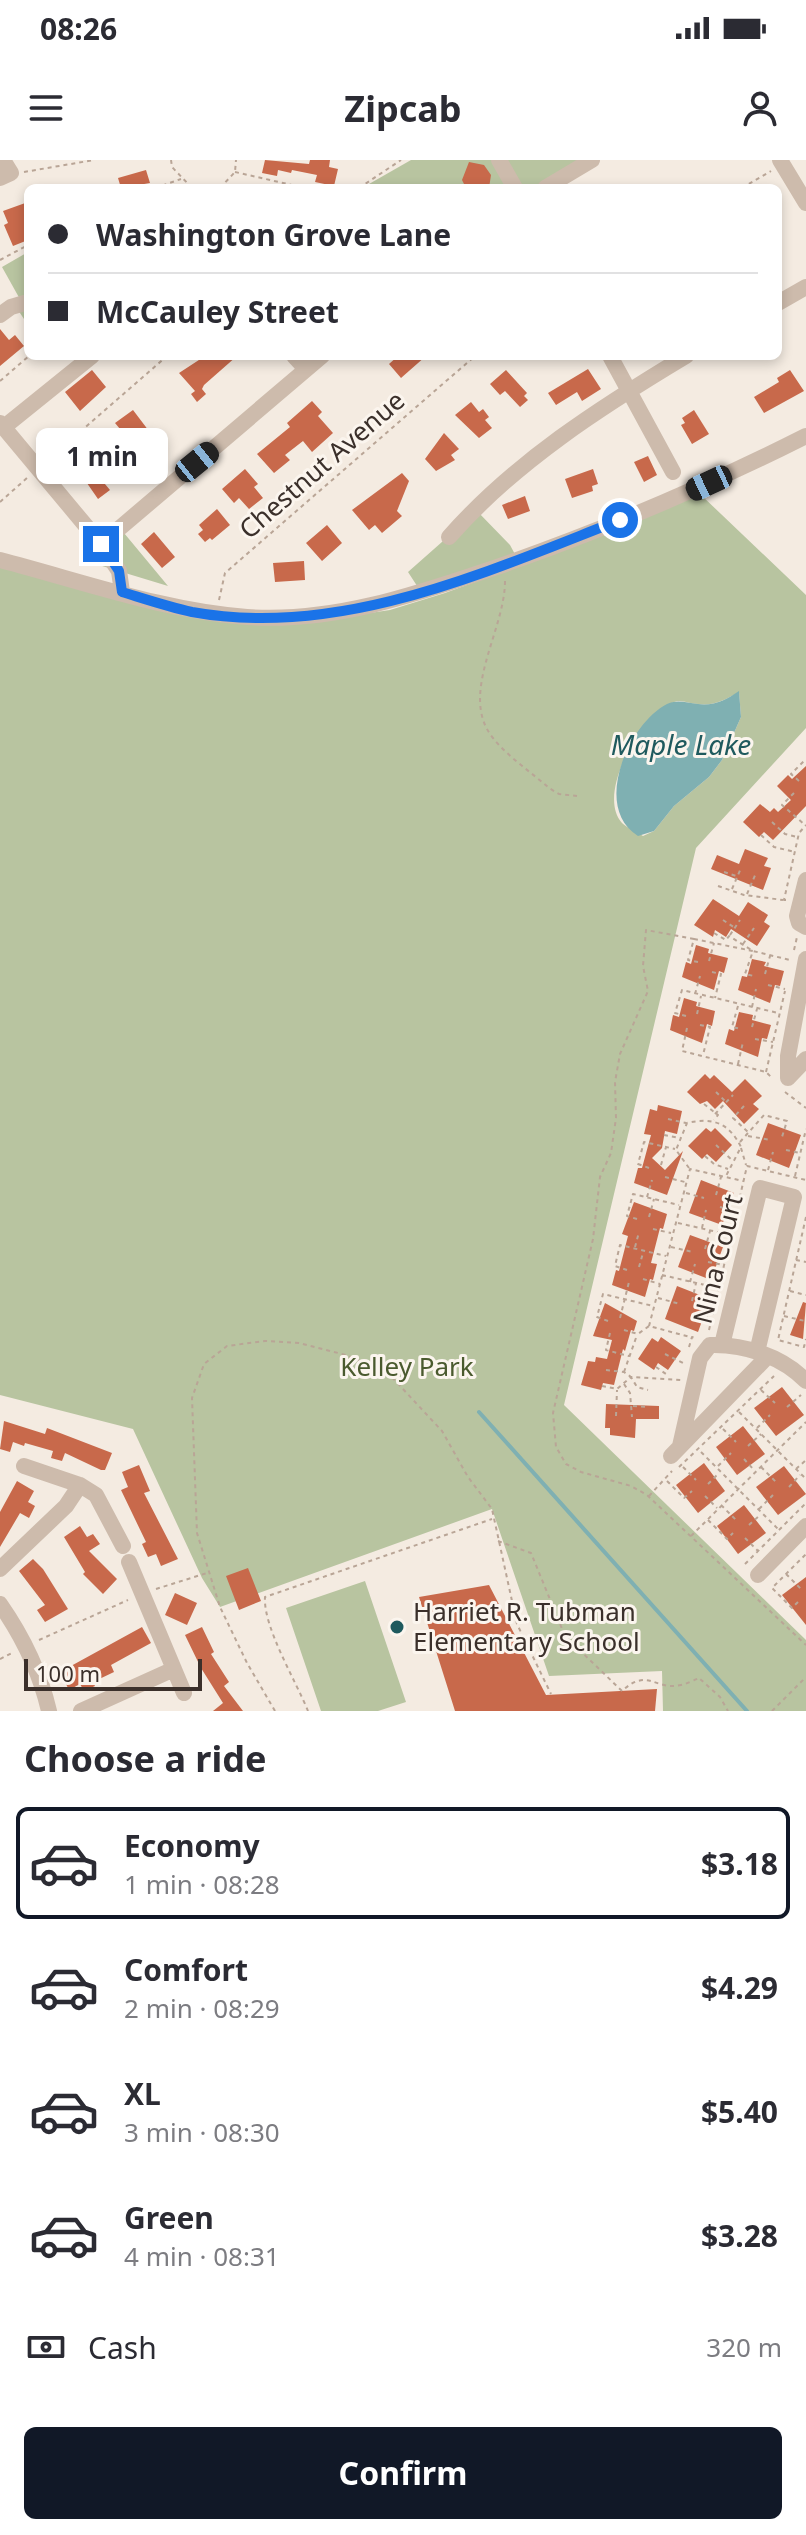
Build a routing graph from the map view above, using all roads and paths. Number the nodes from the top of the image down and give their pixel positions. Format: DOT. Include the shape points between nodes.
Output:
graph roads {
  1 [pos="94,160"];
  2 [pos="171,160"];
  3 [pos="236,160"];
  4 [pos="401,160"];
  5 [pos="499,160"];
  6 [pos="592,160"];
  7 [pos="781,162"];
  8 [pos="5,170"];
  9 [pos="235,172"];
  10 [pos="182,179"];
  11 [pos="167,184"];
  12 [pos="188,184"];
  13 [pos="224,184"];
  14 [pos="288,184"];
  15 [pos="365,184"];
  16 [pos="513,184"];
  17 [pos="552,184"];
  18 [pos="748,184"];
  19 [pos="806,203"];
  20 [pos="24,247"];
  21 [pos="0,260"];
  22 [pos="806,287"];
  23 [pos="782,301"];
  24 [pos="24,303"];
  25 [pos="0,315"];
  26 [pos="24,360"];
  27 [pos="87,360"];
  28 [pos="162,360"];
  29 [pos="298,360"];
  30 [pos="317,360"];
  31 [pos="470,360"];
  32 [pos="612,360"];
  33 [pos="680,360"];
  34 [pos="306,369"];
  35 [pos="0,381"];
  36 [pos="631,392"];
  37 [pos="2,425"];
  38 [pos="806,436"];
  39 [pos="37,469"];
  40 [pos="673,472"];
  41 [pos="0,502"];
  42 [pos="449,537"];
  43 [pos="101,544"];
  44 [pos="0,560"];
  45 [pos="505,564"];
  46 [pos="122,592"];
  47 [pos="216,614"];
  48 [pos="806,759"];
  49 [pos="799,781"];
  50 [pos="794,793"];
  51 [pos="577,796"];
  52 [pos="772,822"];
  53 [pos="806,825"];
  54 [pos="761,835"];
  55 [pos="798,837"];
  56 [pos="795,852"];
  57 [pos="741,868"];
  58 [pos="724,872"];
  59 [pos="756,873"];
  60 [pos="737,876"];
  61 [pos="806,880"];
  62 [pos="718,886"];
  63 [pos="731,891"];
  64 [pos="746,895"];
  65 [pos="784,900"];
  66 [pos="795,902"];
  67 [pos="723,920"];
  68 [pos="740,920"];
  69 [pos="735,928"];
  70 [pos="754,928"];
  71 [pos="803,928"];
  72 [pos="714,933"];
  73 [pos="729,936"];
  74 [pos="694,939"];
  75 [pos="714,943"];
  76 [pos="743,945"];
  77 [pos="753,951"];
  78 [pos="770,955"];
  79 [pos="709,961"];
  80 [pos="698,962"];
  81 [pos="806,963"];
  82 [pos="712,972"];
  83 [pos="765,974"];
  84 [pos="700,976"];
  85 [pos="754,976"];
  86 [pos="768,985"];
  87 [pos="756,989"];
  88 [pos="695,994"];
  89 [pos="701,995"];
  90 [pos="715,998"];
  91 [pos="738,1004"];
  92 [pos="752,1007"];
  93 [pos="757,1008"];
  94 [pos="697,1014"];
  95 [pos="780,1014"];
  96 [pos="686,1016"];
  97 [pos="700,1025"];
  98 [pos="752,1027"];
  99 [pos="687,1028"];
  100 [pos="741,1029"];
  101 [pos="755,1039"];
  102 [pos="743,1042"];
  103 [pos="773,1042"];
  104 [pos="703,1056"];
  105 [pos="806,1059"];
  106 [pos="738,1065"];
  107 [pos="766,1072"];
  108 [pos="774,1080"];
  109 [pos="782,1088"];
  110 [pos="716,1092"];
  111 [pos="733,1095"];
  112 [pos="726,1102"];
  113 [pos="704,1104"];
  114 [pos="744,1106"];
  115 [pos="806,1108"];
  116 [pos="715,1114"];
  117 [pos="668,1119"];
  118 [pos="713,1120"];
  119 [pos="687,1123"];
  120 [pos="806,1129"];
  121 [pos="748,1134"];
  122 [pos="664,1135"];
  123 [pos="782,1137"];
  124 [pos="681,1138"];
  125 [pos="771,1140"];
  126 [pos="716,1145"];
  127 [pos="740,1145"];
  128 [pos="666,1147"];
  129 [pos="804,1148"];
  130 [pos="677,1149"];
  131 [pos="786,1150"];
  132 [pos="773,1152"];
  133 [pos="800,1153"];
  134 [pos="705,1156"];
  135 [pos="734,1162"];
  136 [pos="661,1165"];
  137 [pos="747,1166"];
  138 [pos="649,1168"];
  139 [pos="690,1169"];
  140 [pos="729,1170"];
  141 [pos="768,1171"];
  142 [pos="721,1176"];
  143 [pos="665,1177"];
  144 [pos="726,1177"];
  145 [pos="795,1177"];
  146 [pos="652,1180"];
  147 [pos="743,1181"];
  148 [pos="686,1182"];
  149 [pos="683,1193"];
  150 [pos="716,1195"];
  151 [pos="647,1197"];
  152 [pos="704,1198"];
  153 [pos="654,1199"];
  154 [pos="680,1205"];
  155 [pos="720,1207"];
  156 [pos="706,1210"];
  157 [pos="736,1211"];
  158 [pos="649,1217"];
  159 [pos="806,1217"];
  160 [pos="637,1219"];
  161 [pos="676,1222"];
  162 [pos="653,1229"];
  163 [pos="702,1229"];
  164 [pos="710,1231"];
  165 [pos="639,1232"];
  166 [pos="673,1234"];
  167 [pos="731,1236"];
  168 [pos="801,1239"];
  169 [pos="806,1241"];
  170 [pos="669,1246"];
  171 [pos="635,1248"];
  172 [pos="705,1249"];
  173 [pos="643,1250"];
  174 [pos="693,1252"];
  175 [pos="667,1256"];
  176 [pos="796,1260"];
  177 [pos="708,1262"];
  178 [pos="806,1262"];
  179 [pos="695,1264"];
  180 [pos="724,1266"];
  181 [pos="639,1267"];
  182 [pos="627,1270"];
  183 [pos="662,1275"];
  184 [pos="643,1279"];
  185 [pos="629,1282"];
  186 [pos="690,1282"];
  187 [pos="696,1283"];
  188 [pos="660,1284"];
  189 [pos="719,1289"];
  190 [pos="789,1291"];
  191 [pos="806,1295"];
  192 [pos="656,1298"];
  193 [pos="625,1299"];
  194 [pos="692,1301"];
  195 [pos="680,1304"];
  196 [pos="654,1307"];
  197 [pos="696,1314"];
  198 [pos="784,1316"];
  199 [pos="620,1318"];
  200 [pos="712,1318"];
  201 [pos="608,1321"];
  202 [pos="805,1321"];
  203 [pos="649,1326"];
  204 [pos="624,1330"];
  205 [pos="610,1333"];
  206 [pos="638,1334"];
  207 [pos="692,1337"];
  208 [pos="806,1339"];
  209 [pos="722,1345"];
  210 [pos="665,1354"];
  211 [pos="763,1354"];
  212 [pos="629,1356"];
  213 [pos="693,1361"];
  214 [pos="656,1367"];
  215 [pos="606,1370"];
  216 [pos="624,1372"];
  217 [pos="781,1374"];
  218 [pos="631,1377"];
  219 [pos="665,1378"];
  220 [pos="682,1380"];
  221 [pos="806,1381"];
  222 [pos="624,1383"];
  223 [pos="602,1386"];
  224 [pos="617,1389"];
  225 [pos="761,1389"];
  226 [pos="648,1390"];
  227 [pos="806,1395"];
  228 [pos="775,1403"];
  229 [pos="632,1406"];
  230 [pos="648,1407"];
  231 [pos="787,1407"];
  232 [pos="738,1411"];
  233 [pos="770,1415"];
  234 [pos="616,1416"];
  235 [pos="632,1417"];
  236 [pos="806,1422"];
  237 [pos="722,1427"];
  238 [pos="800,1427"];
  239 [pos="757,1429"];
  240 [pos="761,1434"];
  241 [pos="806,1434"];
  242 [pos="736,1442"];
  243 [pos="748,1446"];
  244 [pos="699,1450"];
  245 [pos="777,1450"];
  246 [pos="731,1453"];
  247 [pos="678,1456"];
  248 [pos="744,1459"];
  249 [pos="806,1460"];
  250 [pos="24,1466"];
  251 [pos="761,1466"];
  252 [pos="717,1468"];
  253 [pos="796,1469"];
  254 [pos="756,1471"];
  255 [pos="721,1472"];
  256 [pos="801,1474"];
  257 [pos="665,1479"];
  258 [pos="806,1479"];
  259 [pos="696,1480"];
  260 [pos="777,1483"];
  261 [pos="708,1484"];
  262 [pos="80,1485"];
  263 [pos="789,1487"];
  264 [pos="738,1489"];
  265 [pos="692,1491"];
  266 [pos="773,1495"];
  267 [pos="649,1496"];
  268 [pos="705,1496"];
  269 [pos="806,1503"];
  270 [pos="721,1505"];
  271 [pos="718,1509"];
  272 [pos="758,1510"];
  273 [pos="762,1513"];
  274 [pos="493,1518"];
  275 [pos="707,1519"];
  276 [pos="737,1521"];
  277 [pos="749,1525"];
  278 [pos="806,1526"];
  279 [pos="779,1530"];
  280 [pos="733,1533"];
  281 [pos="691,1536"];
  282 [pos="745,1538"];
  283 [pos="497,1540"];
  284 [pos="758,1551"];
  285 [pos="805,1557"];
  286 [pos="0,1569"];
  287 [pos="752,1569"];
  288 [pos="208,1572"];
  289 [pos="786,1574"];
  290 [pos="802,1590"];
  291 [pos="142,1593"];
  292 [pos="798,1602"];
  293 [pos="0,1604"];
  294 [pos="806,1645"];
  295 [pos="26,1646"];
  296 [pos="0,1659"];
  297 [pos="174,1669"];
  298 [pos="806,1677"];
  299 [pos="184,1693"];
  300 [pos="551,1694"];
  301 [pos="49,1711"];
  302 [pos="81,1711"];
  303 [pos="275,1711"];
  304 [pos="308,1711"];
  305 [pos="728,1711"];
  306 [pos="772,1711"];
  1 -- 8 [label="path"];
  2 -- 10 [label="path"];
  3 -- 9 [label="path"];
  4 -- 15 [label="path"];
  5 -- 16 [label="street"];
  6 -- 17 [label="street"];
  7 -- 18 [label="path"];
  7 -- 19 [label="street"];
  9 -- 13 [label="path"];
  9 -- 14 [label="path"];
  10 -- 11 [label="path"];
  10 -- 12 [label="path"];
  20 -- 21 [label="path"];
  22 -- 23 [label="street"];
  24 -- 25 [label="street"];
  26 -- 35 [label="path"];
  27 -- 37 [label="street"];
  28 -- 39 [label="path"];
  29 -- 34 [label="street"];
  30 -- 34 [label="street"];
  31 -- 47 [label="path, Chestnut Avenue" via="225,573"];
  32 -- 36 [label="street"];
  33 -- 36 [label="street"];
  34 -- 43 [label="street"];
  36 -- 40 [label="street"];
  36 -- 42 [label="street" via="552,441"];
  37 -- 39 [label="street"];
  38 -- 45 [label="street" via="685,494"];
  39 -- 41 [label="path"];
  39 -- 43 [label="street"];
  43 -- 46 [label="street" via="119,571"];
  44 -- 46 [label="street"];
  45 -- 47 [label="street" via="409,596 311,617"];
  45 -- 51 [label="path" via="502,616 479,681 483,718 491,737 549,788"];
  46 -- 47 [label="street"];
  48 -- 49 [label="path" via="791,774"];
  50 -- 53 [label="path" via="782,805"];
  52 -- 55 [label="path"];
  53 -- 55 [label="path"];
  54 -- 56 [label="path" via="774,847"];
  55 -- 56 [label="path"];
  56 -- 65 [label="path"];
  57 -- 60 [label="path"];
  58 -- 60 [label="path"];
  59 -- 64 [label="path"];
  60 -- 63 [label="path"];
  61 -- 71 [label="street" via="797,916"];
  62 -- 63 [label="path"];
  63 -- 64 [label="path"];
  64 -- 65 [label="path"];
  65 -- 66 [label="path"];
  67 -- 69 [label="path"];
  68 -- 69 [label="path"];
  69 -- 73 [label="path"];
  70 -- 76 [label="path"];
  71 -- 78 [label="path" via="792,961"];
  72 -- 73 [label="path" via="726,940"];
  73 -- 76 [label="path"];
  74 -- 75 [label="path"];
  74 -- 80 [label="path" via="688,960"];
  74 -- 267 [label="path" via="646,930 643,966 648,991 620,1054 613,1144 600,1177 593,1239 553,1413 556,1447 566,1464"];
  75 -- 77 [label="path"];
  75 -- 79 [label="path"];
  76 -- 77 [label="path"];
  77 -- 78 [label="path"];
  77 -- 85 [label="path" via="745,974"];
  78 -- 83 [label="path"];
  81 -- 105 [label="street" via="788,1078"];
  82 -- 90 [label="path" via="721,974"];
  84 -- 88 [label="path"];
  86 -- 95 [label="path" via="785,989"];
  87 -- 92 [label="path"];
  88 -- 89 [label="path"];
  88 -- 96 [label="path" via="682,990 675,1013"];
  89 -- 90 [label="path"];
  89 -- 94 [label="path"];
  90 -- 91 [label="path"];
  91 -- 92 [label="path"];
  91 -- 100 [label="path" via="732,1027"];
  92 -- 93 [label="path"];
  93 -- 95 [label="path"];
  93 -- 98 [label="path"];
  95 -- 103 [label="path"];
  97 -- 104 [label="path" via="710,1027"];
  99 -- 104 [label="path" via="682,1051"];
  101 -- 103 [label="path"];
  102 -- 106 [label="path"];
  103 -- 107 [label="path"];
  104 -- 106 [label="path"];
  106 -- 107 [label="path"];
  107 -- 108 [label="path"];
  109 -- 115 [label="path"];
  110 -- 112 [label="path"];
  111 -- 112 [label="path"];
  112 -- 116 [label="path"];
  113 -- 116 [label="path"];
  114 -- 121 [label="path" via="733,1118"];
  116 -- 118 [label="path"];
  117 -- 119 [label="path"];
  118 -- 119 [label="path"];
  118 -- 127 [label="path" via="731,1131"];
  119 -- 124 [label="path"];
  120 -- 129 [label="path"];
  121 -- 123 [label="path" via="764,1115 787,1121"];
  121 -- 125 [label="path"];
  121 -- 127 [label="path"];
  122 -- 124 [label="path"];
  124 -- 130 [label="path"];
  126 -- 135 [label="path"];
  127 -- 135 [label="path"];
  127 -- 137 [label="path"];
  128 -- 130 [label="path"];
  128 -- 136 [label="path"];
  128 -- 138 [label="path" via="644,1142 638,1164"];
  129 -- 133 [label="path"];
  130 -- 139 [label="path"];
  131 -- 133 [label="path"];
  132 -- 141 [label="path"];
  133 -- 145 [label="path"];
  134 -- 140 [label="path"];
  135 -- 140 [label="path"];
  139 -- 142 [label="path"];
  139 -- 148 [label="path"];
  140 -- 144 [label="path"];
  142 -- 144 [label="path"];
  142 -- 150 [label="path"];
  143 -- 148 [label="path"];
  144 -- 147 [label="path"];
  146 -- 151 [label="path"];
  148 -- 149 [label="path"];
  149 -- 152 [label="path"];
  149 -- 154 [label="path"];
  151 -- 153 [label="path"];
  151 -- 160 [label="path" via="633,1194 627,1216"];
  153 -- 154 [label="path"];
  153 -- 158 [label="path"];
  154 -- 161 [label="path"];
  155 -- 157 [label="path"];
  156 -- 163 [label="path"];
  159 -- 168 [label="path"];
  161 -- 163 [label="path"];
  161 -- 166 [label="path"];
  162 -- 166 [label="path"];
  163 -- 164 [label="path"];
  164 -- 167 [label="path"];
  164 -- 172 [label="path"];
  165 -- 171 [label="path"];
  166 -- 170 [label="path"];
  168 -- 169 [label="path"];
  168 -- 176 [label="path"];
  170 -- 174 [label="path"];
  170 -- 175 [label="path"];
  171 -- 173 [label="path"];
  171 -- 182 [label="path" via="620,1245 615,1266"];
  173 -- 175 [label="path"];
  173 -- 181 [label="path"];
  175 -- 183 [label="path"];
  176 -- 178 [label="path"];
  176 -- 190 [label="path"];
  177 -- 180 [label="path"];
  179 -- 186 [label="path"];
  183 -- 186 [label="path"];
  183 -- 188 [label="path"];
  184 -- 188 [label="path"];
  185 -- 193 [label="path"];
  186 -- 187 [label="path"];
  187 -- 189 [label="path"];
  187 -- 194 [label="path"];
  188 -- 192 [label="path"];
  190 -- 191 [label="path"];
  190 -- 198 [label="path"];
  192 -- 195 [label="path"];
  192 -- 196 [label="path"];
  193 -- 196 [label="path"];
  193 -- 199 [label="path"];
  193 -- 201 [label="path" via="603,1294 597,1317"];
  196 -- 203 [label="path"];
  197 -- 200 [label="path"];
  198 -- 202 [label="path"];
  198 -- 208 [label="path" via="778,1340 804,1347"];
  203 -- 206 [label="path"];
  203 -- 207 [label="path"];
  204 -- 206 [label="path"];
  205 -- 212 [label="path" via="606,1350"];
  206 -- 212 [label="path"];
  209 -- 211 [label="street"];
  209 -- 211 [label="street, Nina Court" via="760,1188 794,1197"];
  209 -- 213 [label="street" via="710,1345"];
  210 -- 213 [label="path"];
  211 -- 221 [label="street" via="781,1360"];
  211 -- 247 [label="street"];
  212 -- 216 [label="path"];
  213 -- 247 [label="street"];
  214 -- 219 [label="path"];
  215 -- 216 [label="path"];
  216 -- 218 [label="path"];
  217 -- 225 [label="path"];
  218 -- 219 [label="path"];
  218 -- 222 [label="path"];
  218 -- 226 [label="path" via="637,1387"];
  219 -- 220 [label="path"];
  222 -- 224 [label="path"];
  222 -- 229 [label="path"];
  223 -- 224 [label="path"];
  224 -- 234 [label="path"];
  225 -- 228 [label="path"];
  225 -- 232 [label="path"];
  227 -- 231 [label="path" via="803,1392"];
  229 -- 230 [label="path"];
  229 -- 235 [label="path"];
  232 -- 237 [label="path"];
  232 -- 239 [label="path"];
  233 -- 239 [label="path"];
  236 -- 238 [label="path"];
  237 -- 242 [label="path"];
  237 -- 244 [label="path"];
  238 -- 241 [label="path"];
  238 -- 245 [label="path"];
  239 -- 240 [label="path"];
  240 -- 243 [label="path"];
  240 -- 245 [label="path"];
  244 -- 247 [label="path"];
  244 -- 252 [label="path"];
  245 -- 251 [label="path"];
  245 -- 253 [label="path"];
  246 -- 252 [label="path"];
  247 -- 257 [label="path" via="678,1465"];
  247 -- 259 [label="path"];
  248 -- 254 [label="path"];
  249 -- 253 [label="path"];
  250 -- 262 [label="street"];
  251 -- 254 [label="path"];
  251 -- 260 [label="path"];
  252 -- 255 [label="path"];
  253 -- 256 [label="path"];
  254 -- 264 [label="path"];
  255 -- 261 [label="path"];
  255 -- 264 [label="path"];
  256 -- 258 [label="path"];
  256 -- 263 [label="path"];
  257 -- 265 [label="path" via="684,1498"];
  257 -- 267 [label="path"];
  262 -- 286 [label="street" via="66,1506"];
  262 -- 291 [label="street" via="102,1503"];
  264 -- 270 [label="path"];
  264 -- 272 [label="path"];
  266 -- 272 [label="path"];
  267 -- 281 [label="path"];
  268 -- 271 [label="path"];
  269 -- 279 [label="path"];
  270 -- 271 [label="path"];
  270 -- 276 [label="path"];
  271 -- 275 [label="path"];
  272 -- 273 [label="path"];
  273 -- 277 [label="path"];
  273 -- 279 [label="path"];
  274 -- 283 [label="path"];
  274 -- 288 [label="path" via="442,1431 389,1374 299,1343 227,1346 204,1364 192,1398 197,1533"];
  274 -- 304 [label="path" via="265,1597 273,1631"];
  275 -- 280 [label="path" via="727,1539"];
  275 -- 281 [label="path"];
  278 -- 287 [label="street"];
  279 -- 284 [label="path"];
  281 -- 294 [label="path"];
  282 -- 284 [label="path"];
  283 -- 300 [label="path" via="517,1624"];
  283 -- 305 [label="path" via="531,1553 565,1636 622,1691 633,1680 680,1686 699,1678"];
  284 -- 287 [label="path"];
  285 -- 289 [label="path"];
  288 -- 291 [label="path"];
  288 -- 303 [label="path" via="240,1649"];
  289 -- 290 [label="path"];
  289 -- 292 [label="path" via="772,1588 792,1608"];
  291 -- 295 [label="path"];
  291 -- 297 [label="street"];
  293 -- 295 [label="street"];
  295 -- 296 [label="path"];
  295 -- 301 [label="street"];
  297 -- 299 [label="street"];
  297 -- 302 [label="street"];
  298 -- 306 [label="path"];
}
